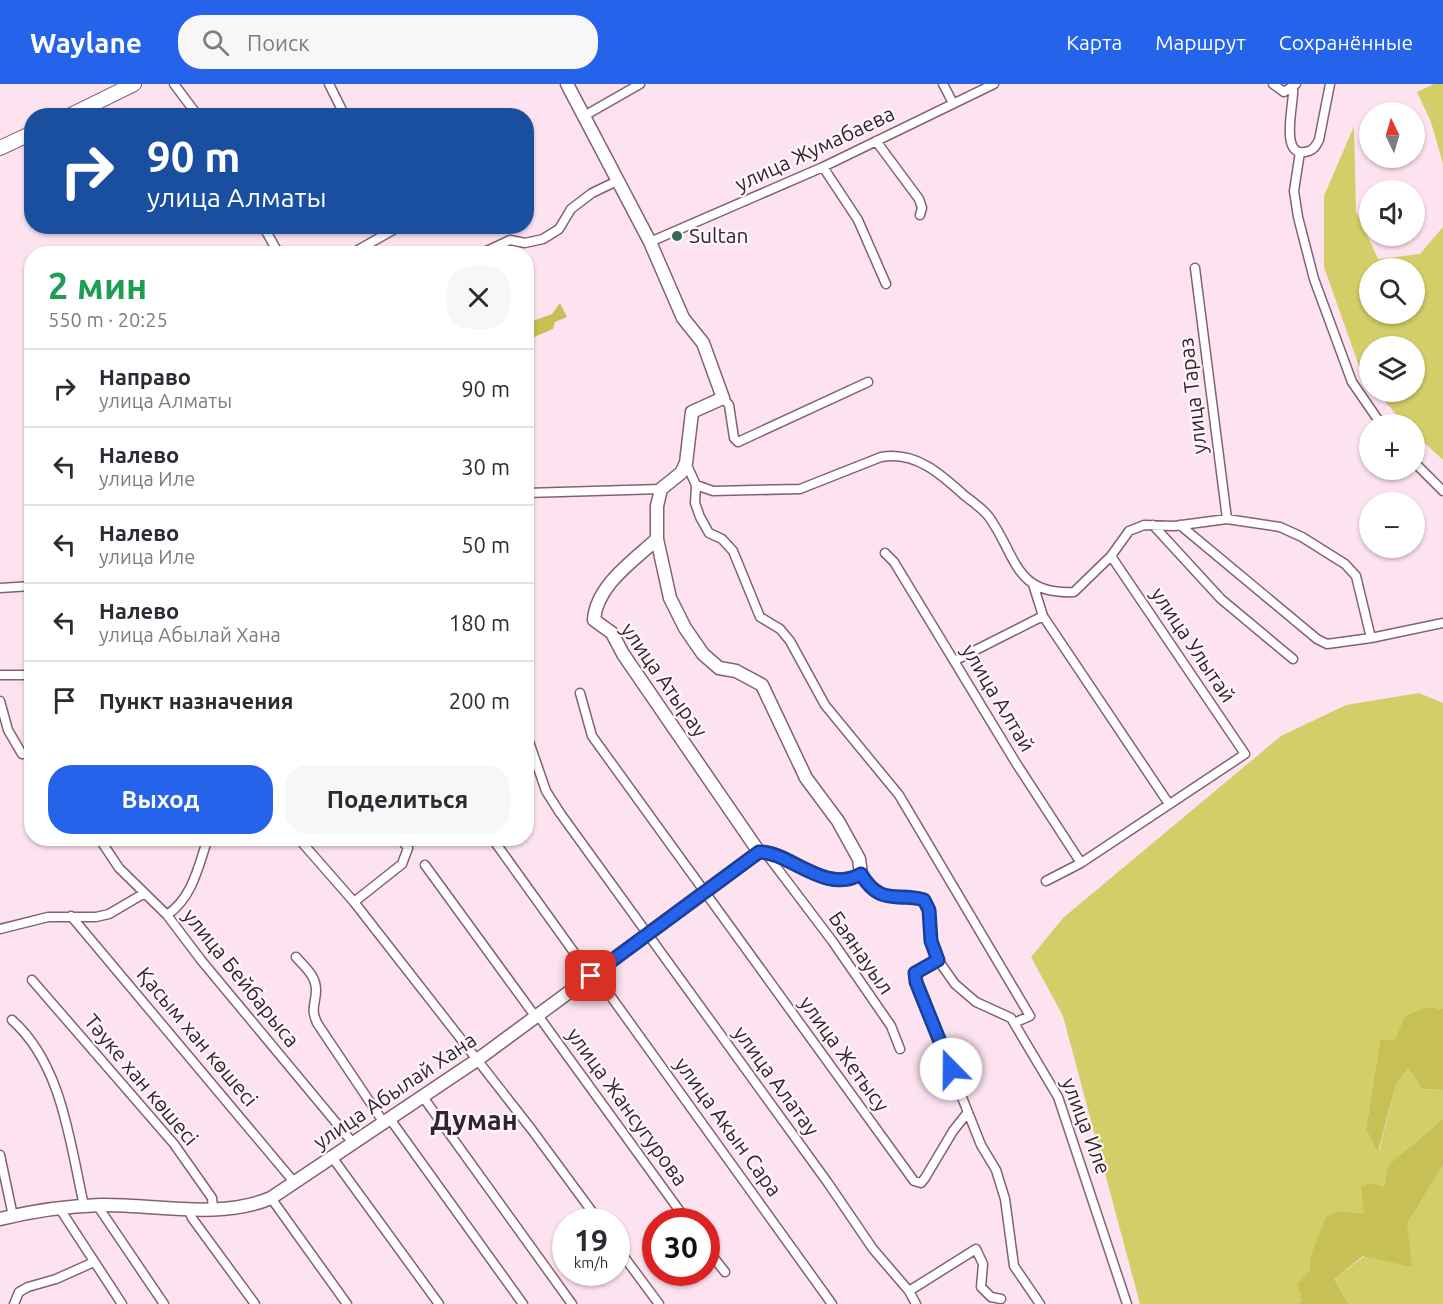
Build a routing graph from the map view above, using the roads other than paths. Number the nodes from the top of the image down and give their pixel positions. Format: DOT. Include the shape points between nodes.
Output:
graph roads {
  1 [pos="134,84"];
  2 [pos="174,84"];
  3 [pos="329,84"];
  4 [pos="567,84"];
  5 [pos="640,84"];
  6 [pos="943,84"];
  7 [pos="994,84"];
  8 [pos="1273,84"];
  9 [pos="1330,84"];
  10 [pos="1295,86"];
  11 [pos="953,103"];
  12 [pos="85,108"];
  13 [pos="192,108"];
  14 [pos="341,108"];
  15 [pos="584,116"];
  16 [pos="24,137"];
  17 [pos="876,141"];
  18 [pos="0,148"];
  19 [pos="1300,152"];
  20 [pos="823,167"];
  21 [pos="617,181"];
  22 [pos="920,215"];
  23 [pos="386,234"];
  24 [pos="650,242"];
  25 [pos="365,246"];
  26 [pos="497,246"];
  27 [pos="1195,268"];
  28 [pos="886,284"];
  29 [pos="868,382"];
  30 [pos="723,398"];
  31 [pos="1374,414"];
  32 [pos="686,463"];
  33 [pos="1425,473"];
  34 [pos="696,485"];
  35 [pos="661,489"];
  36 [pos="1443,491"];
  37 [pos="534,493"];
  38 [pos="1227,519"];
  39 [pos="1153,525"];
  40 [pos="1179,525"];
  41 [pos="657,539"];
  42 [pos="885,553"];
  43 [pos="1111,556"];
  44 [pos="1033,583"];
  45 [pos="24,586"];
  46 [pos="0,588"];
  47 [pos="1043,616"];
  48 [pos="1443,623"];
  49 [pos="1371,638"];
  50 [pos="1293,658"];
  51 [pos="954,661"];
  52 [pos="0,675"];
  53 [pos="24,675"];
  54 [pos="580,693"];
  55 [pos="0,701"];
  56 [pos="24,754"];
  57 [pos="534,756"];
  58 [pos="1169,804"];
  59 [pos="104,846"];
  60 [pos="205,846"];
  61 [pos="305,846"];
  62 [pos="406,846"];
  63 [pos="498,846"];
  64 [pos="762,852"];
  65 [pos="1081,863"];
  66 [pos="425,865"];
  67 [pos="861,874"];
  68 [pos="1046,881"];
  69 [pos="705,893"];
  70 [pos="143,894"];
  71 [pos="354,902"];
  72 [pos="167,915"];
  73 [pos="71,916"];
  74 [pos="0,929"];
  75 [pos="648,934"];
  76 [pos="296,957"];
  77 [pos="938,960"];
  78 [pos="592,974"];
  79 [pos="32,980"];
  80 [pos="536,1015"];
  81 [pos="12,1020"];
  82 [pos="1014,1023"];
  83 [pos="900,1049"];
  84 [pos="477,1060"];
  85 [pos="423,1096"];
  86 [pos="968,1112"];
  87 [pos="387,1121"];
  88 [pos="354,1143"];
  89 [pos="0,1155"];
  90 [pos="332,1157"];
  91 [pos="294,1182"];
  92 [pos="271,1198"];
  93 [pos="98,1205"];
  94 [pos="84,1206"];
  95 [pos="188,1208"];
  96 [pos="213,1208"];
  97 [pos="589,1208"];
  98 [pos="677,1208"];
  99 [pos="60,1209"];
  100 [pos="13,1216"];
  101 [pos="0,1219"];
  102 [pos="94,1262"];
  103 [pos="630,1265"];
  104 [pos="720,1266"];
  105 [pos="725,1272"];
  106 [pos="909,1291"];
  107 [pos="1001,1299"];
  108 [pos="14,1304"];
  109 [pos="122,1304"];
  110 [pos="164,1304"];
  111 [pos="255,1304"];
  112 [pos="347,1304"];
  113 [pos="439,1304"];
  114 [pos="523,1304"];
  115 [pos="572,1304"];
  116 [pos="659,1304"];
  117 [pos="832,1304"];
  118 [pos="916,1304"];
  119 [pos="1040,1304"];
  120 [pos="1127,1304"];
  1 -- 12 [label="main road"];
  2 -- 13 [label="street"];
  3 -- 14 [label="street"];
  4 -- 15 [label="street"];
  5 -- 15 [label="street"];
  6 -- 11 [label="street"];
  7 -- 11 [label="street, улица Жумабаева"];
  8 -- 10 [label="street" via="1284,93"];
  9 -- 19 [label="street" via="1319,140 1315,148"];
  10 -- 19 [label="street" via="1289,131 1293,148"];
  11 -- 17 [label="street, улица Жумабаева"];
  15 -- 21 [label="street"];
  16 -- 18 [label="main road"];
  17 -- 20 [label="street, улица Жумабаева"];
  17 -- 22 [label="street" via="919,198"];
  19 -- 31 [label="street" via="1294,191 1314,279 1352,382"];
  20 -- 24 [label="street, улица Жумабаева"];
  20 -- 28 [label="street" via="858,220"];
  21 -- 24 [label="street"];
  21 -- 26 [label="street" via="571,209 559,229 543,239 525,243 510,240"];
  23 -- 25 [label="street"];
  24 -- 30 [label="street" via="683,318 703,343"];
  27 -- 38 [label="street, улица Тараз"];
  29 -- 30 [label="street" via="738,442 729,405"];
  30 -- 32 [label="street" via="692,412"];
  32 -- 34 [label="street"];
  32 -- 35 [label="street" via="681,473"];
  33 -- 36 [label="street"];
  34 -- 44 [label="street" via="713,491 800,489 881,457 895,454 917,460 940,473 989,516 1007,552"];
  34 -- 82 [label="street" via="695,503 700,517 709,533 733,551 760,617 780,629 790,641 825,705 899,795 957,891 1030,1016"];
  35 -- 37 [label="street"];
  35 -- 41 [label="street"];
  38 -- 40 [label="street"];
  38 -- 49 [label="street" via="1280,527 1345,564 1356,576"];
  39 -- 40 [label="street"];
  39 -- 43 [label="street" via="1129,531"];
  39 -- 50 [label="street" via="1221,599"];
  40 -- 49 [label="street" via="1317,639 1328,644"];
  41 -- 64 [label="street, улица Атырау" via="603,592 595,606 594,620 612,633"];
  41 -- 67 [label="street" via="670,598 685,628 703,654 719,668 736,671 762,685 806,778 838,821 859,859"];
  42 -- 51 [label="street, улица Алтай"];
  43 -- 44 [label="street" via="1074,592 1045,591"];
  43 -- 58 [label="street, улица Улытай" via="1245,754"];
  44 -- 47 [label="street"];
  45 -- 46 [label="street"];
  47 -- 51 [label="street"];
  47 -- 58 [label="street"];
  48 -- 49 [label="street"];
  51 -- 65 [label="street, улица Алтай"];
  52 -- 53 [label="street"];
  54 -- 69 [label="street" via="592,736"];
  55 -- 56 [label="street" via="8,730"];
  57 -- 75 [label="street, улица Алатау" via="546,791"];
  58 -- 65 [label="street"];
  59 -- 70 [label="street, улица Бейбарыса"];
  60 -- 72 [label="street" via="187,897"];
  61 -- 71 [label="street"];
  62 -- 71 [label="street" via="402,864"];
  63 -- 78 [label="street, улица Акын Сара"];
  64 -- 67 [label="street" via="808,873 851,880"];
  64 -- 69 [label="street, улица Абылай Хана"];
  64 -- 83 [label="street, Баянауыл" via="833,942 891,1026"];
  65 -- 68 [label="street"];
  66 -- 80 [label="street, улица Жансугурова"];
  67 -- 77 [label="street, улица Иле" via="882,895 924,900"];
  69 -- 75 [label="street, улица Абылай Хана"];
  69 -- 86 [label="street, улица Жетысу" via="914,1181 921,1183 925,1178"];
  70 -- 72 [label="street, улица Бейбарыса"];
  70 -- 73 [label="street" via="109,914"];
  71 -- 84 [label="street"];
  72 -- 88 [label="street, улица Бейбарыса"];
  73 -- 74 [label="street" via="48,917"];
  73 -- 91 [label="street, Қасым хан көшесі"];
  75 -- 78 [label="street, улица Абылай Хана"];
  75 -- 106 [label="street, улица Алатау" via="873,1249"];
  76 -- 87 [label="street" via="312,974 316,990 312,1011 317,1023"];
  77 -- 82 [label="street, улица Иле" via="955,984 976,1002"];
  77 -- 86 [label="street" via="915,973 916,982"];
  78 -- 80 [label="street, улица Абылай Хана"];
  78 -- 117 [label="street, улица Акын Сара"];
  79 -- 96 [label="street, Тәуке хан көшесі" via="174,1144 212,1198"];
  80 -- 84 [label="street, улица Абылай Хана"];
  80 -- 98 [label="street, улица Жансугурова"];
  81 -- 94 [label="street" via="27,1033 48,1067"];
  82 -- 120 [label="street, улица Иле" via="1058,1097"];
  84 -- 85 [label="street, улица Абылай Хана"];
  84 -- 97 [label="street"];
  85 -- 87 [label="street, улица Абылай Хана"];
  85 -- 115 [label="street"];
  86 -- 119 [label="street" via="1002,1190 1014,1266"];
  87 -- 88 [label="street, улица Абылай Хана"];
  87 -- 114 [label="street"];
  88 -- 90 [label="street, улица Абылай Хана"];
  89 -- 100 [label="street"];
  90 -- 91 [label="street, улица Абылай Хана"];
  90 -- 113 [label="street"];
  91 -- 92 [label="street, улица Абылай Хана"];
  92 -- 96 [label="street, улица Абылай Хана" via="257,1204"];
  92 -- 112 [label="street"];
  93 -- 94 [label="street, улица Абылай Хана"];
  93 -- 95 [label="street, улица Абылай Хана"];
  93 -- 110 [label="street"];
  94 -- 99 [label="street, улица Абылай Хана"];
  95 -- 96 [label="street, улица Абылай Хана"];
  95 -- 111 [label="street"];
  99 -- 100 [label="street, улица Абылай Хана"];
  99 -- 102 [label="street"];
  100 -- 101 [label="street, улица Абылай Хана"];
  102 -- 108 [label="street" via="28,1287 19,1292"];
  102 -- 109 [label="street"];
  103 -- 116 [label="street"];
  104 -- 105 [label="street"];
  106 -- 107 [label="street" via="976,1249 983,1264 981,1287 991,1297"];
  106 -- 118 [label="street, улица Алатау"];
}
